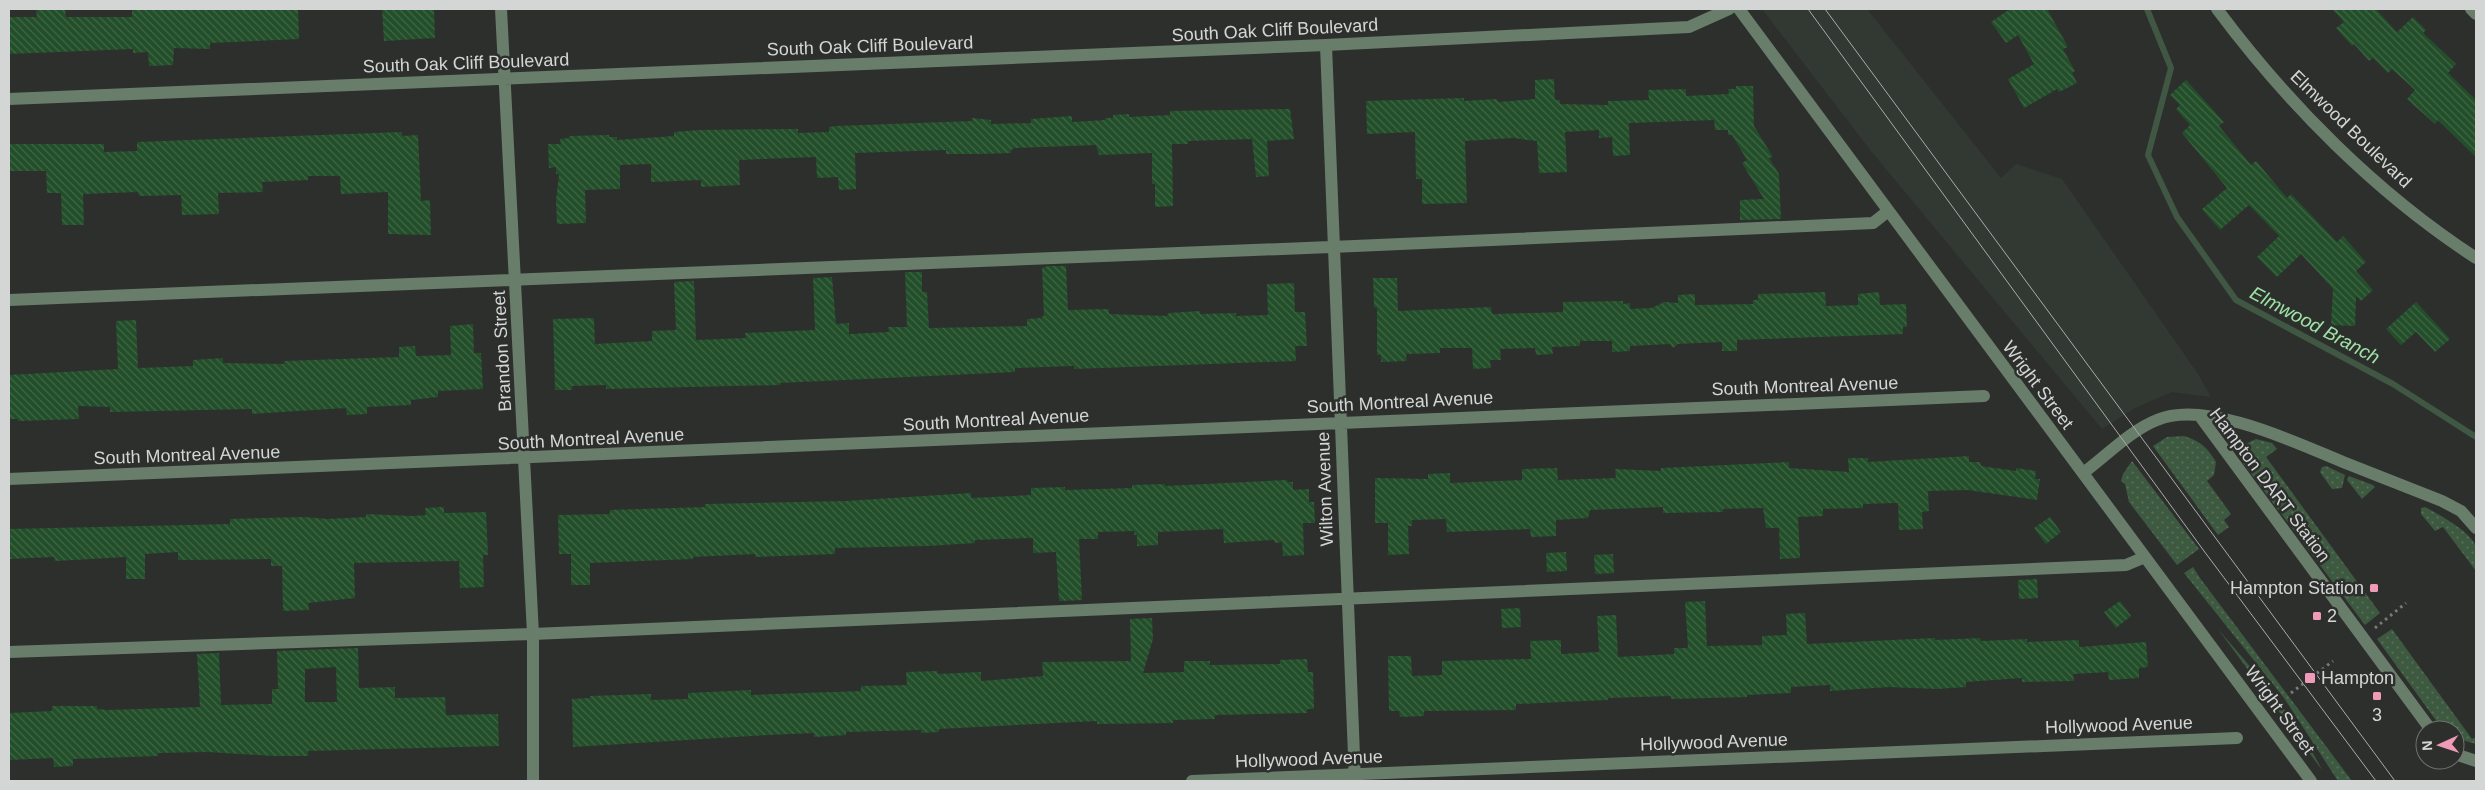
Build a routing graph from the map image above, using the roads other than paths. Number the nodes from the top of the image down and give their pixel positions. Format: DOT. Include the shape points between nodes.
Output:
graph roads {
  1 [pos="502,9"];
  2 [pos="1729,9"];
  3 [pos="1739,9"];
  4 [pos="2217,9"];
  5 [pos="2472,9"];
  6 [pos="2476,14"];
  7 [pos="1326,45"];
  8 [pos="505,79"];
  9 [pos="9,99"];
  10 [pos="1887,212"];
  11 [pos="1335,246"];
  12 [pos="2476,258"];
  13 [pos="516,280"];
  14 [pos="9,300"];
  15 [pos="1984,396"];
  16 [pos="2199,415"];
  17 [pos="1341,422"];
  18 [pos="525,459"];
  19 [pos="2082,473"];
  20 [pos="9,479"];
  21 [pos="2476,528"];
  22 [pos="2145,557"];
  23 [pos="1347,599"];
  24 [pos="533,634"];
  25 [pos="9,652"];
  26 [pos="2424,720"];
  27 [pos="2237,738"];
  28 [pos="1354,778"];
  29 [pos="533,781"];
  30 [pos="1192,781"];
  31 [pos="2311,781"];
  1 -- 8 [label="street, Brandon Street"];
  2 -- 7 [label="street, South Oak Cliff Boulevard" via="1689,27"];
  3 -- 10 [label="street, Wright Street"];
  4 -- 12 [label="street, Elmwood Boulevard" via="2265,70 2310,119 2407,207"];
  5 -- 6 [label="street"];
  7 -- 8 [label="street, South Oak Cliff Boulevard"];
  7 -- 11 [label="street, Wilton Avenue"];
  8 -- 9 [label="street, South Oak Cliff Boulevard"];
  8 -- 13 [label="street, Brandon Street"];
  10 -- 11 [label="street" via="1873,223"];
  10 -- 19 [label="street, Wright Street"];
  11 -- 13 [label="street"];
  11 -- 17 [label="street, Wilton Avenue"];
  13 -- 14 [label="street"];
  13 -- 18 [label="street, Brandon Street"];
  15 -- 17 [label="street, South Montreal Avenue"];
  16 -- 19 [label="street, Hampton DART Station" via="2182,414 2157,419"];
  16 -- 21 [label="street" via="2237,422 2279,436 2442,501 2461,511"];
  16 -- 26 [label="street, Hampton DART Station"];
  17 -- 18 [label="street, South Montreal Avenue"];
  17 -- 23 [label="street, Wilton Avenue"];
  18 -- 20 [label="street, South Montreal Avenue"];
  18 -- 24 [label="street, Brandon Street"];
  19 -- 22 [label="street, Wright Street"];
  22 -- 23 [label="street" via="2126,566"];
  22 -- 31 [label="street, Wright Street"];
  23 -- 24 [label="street"];
  23 -- 28 [label="street, Wilton Avenue"];
  24 -- 25 [label="street"];
  24 -- 29 [label="street, Brandon Street"];
  27 -- 28 [label="street, Hollywood Avenue"];
  28 -- 30 [label="street, Hollywood Avenue"];
}
